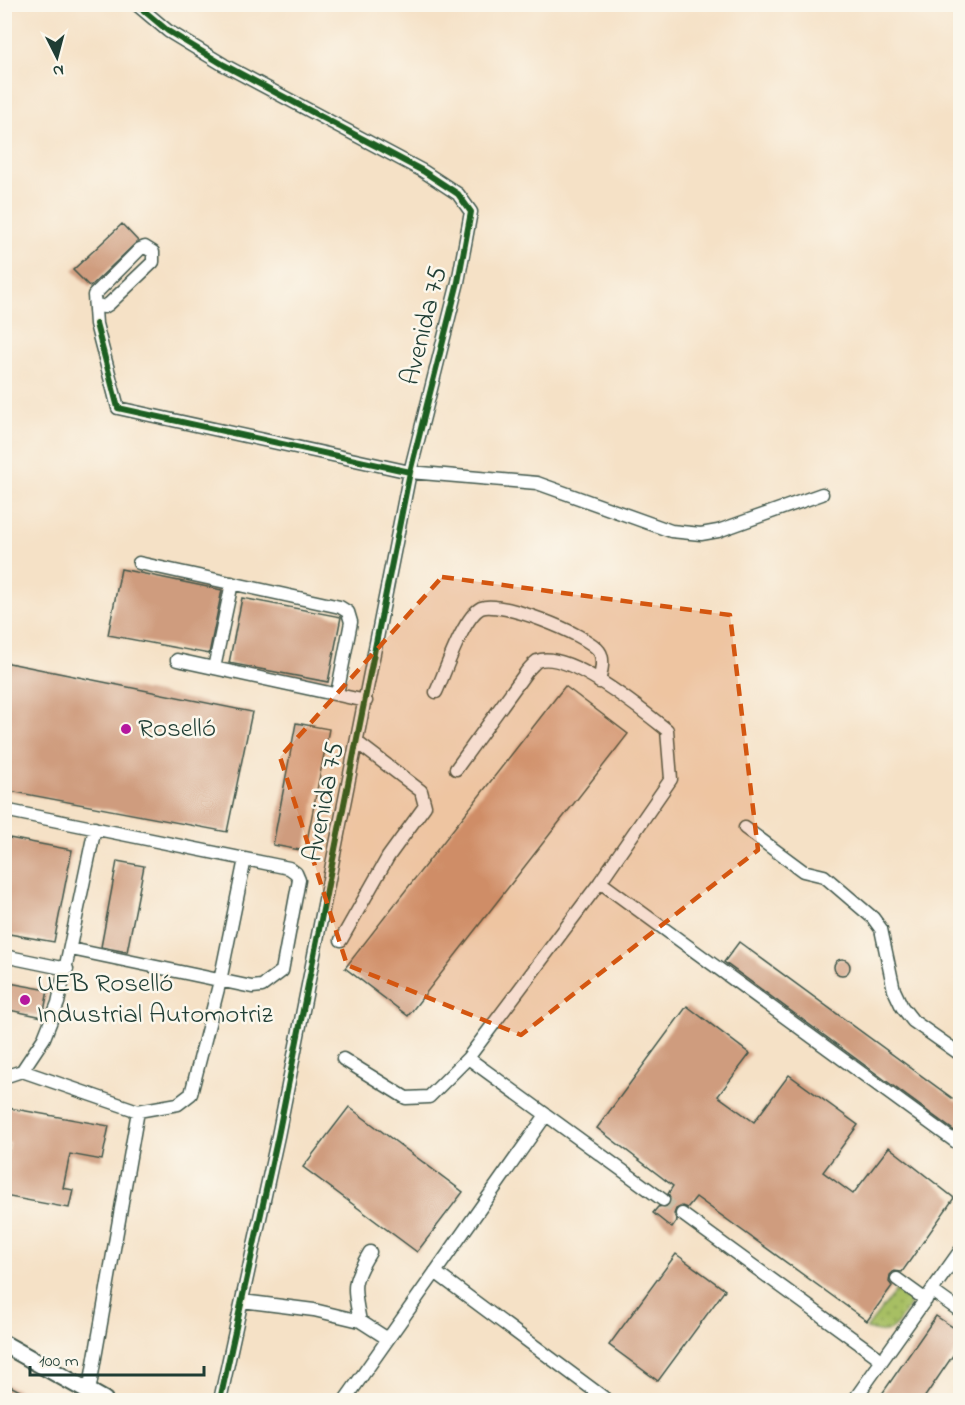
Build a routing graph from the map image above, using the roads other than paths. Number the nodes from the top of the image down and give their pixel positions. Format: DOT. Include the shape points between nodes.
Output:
graph roads {
  1 [pos="136,4"];
  2 [pos="95,304"];
  3 [pos="410,472"];
  4 [pos="822,494"];
  5 [pos="139,563"];
  6 [pos="232,583"];
  7 [pos="177,660"];
  8 [pos="214,668"];
  9 [pos="599,682"];
  10 [pos="436,692"];
  11 [pos="337,694"];
  12 [pos="366,701"];
  13 [pos="358,743"];
  14 [pos="456,769"];
  15 [pos="4,810"];
  16 [pos="95,828"];
  17 [pos="745,828"];
  18 [pos="244,859"];
  19 [pos="600,882"];
  20 [pos="341,940"];
  21 [pos="71,949"];
  22 [pos="4,956"];
  23 [pos="67,969"];
  24 [pos="220,981"];
  25 [pos="960,1054"];
  26 [pos="468,1058"];
  27 [pos="343,1059"];
  28 [pos="22,1071"];
  29 [pos="4,1077"];
  30 [pos="138,1111"];
  31 [pos="546,1115"];
  32 [pos="960,1145"];
  33 [pos="663,1200"];
  34 [pos="682,1214"];
  35 [pos="960,1251"];
  36 [pos="370,1252"];
  37 [pos="435,1272"];
  38 [pos="897,1279"];
  39 [pos="929,1295"];
  40 [pos="242,1301"];
  41 [pos="960,1311"];
  42 [pos="360,1321"];
  43 [pos="388,1339"];
  44 [pos="4,1344"];
  45 [pos="882,1360"];
  46 [pos="89,1392"];
  47 [pos="104,1401"];
  48 [pos="220,1401"];
  49 [pos="345,1401"];
  50 [pos="607,1401"];
  51 [pos="854,1401"];
  1 -- 3 [label="street, Avenida 75" via="168,31 224,65 423,171 458,194 471,212 458,282"];
  2 -- 2 [label="street" via="95,291 140,249 145,247 153,252 153,262 109,304"];
  2 -- 3 [label="street" via="96,324 118,408"];
  3 -- 4 [label="street" via="537,483 671,531 701,534"];
  3 -- 12 [label="street, Avenida 75"];
  5 -- 6 [label="street"];
  6 -- 8 [label="street"];
  6 -- 11 [label="street" via="348,612 351,622"];
  7 -- 8 [label="street"];
  8 -- 11 [label="street"];
  9 -- 10 [label="street" via="603,664 600,652 583,636 502,608 482,608 469,618"];
  9 -- 14 [label="street" via="559,660 537,661"];
  9 -- 19 [label="street" via="667,730 671,779"];
  11 -- 12 [label="street"];
  12 -- 13 [label="street, Avenida 75"];
  13 -- 20 [label="street" via="422,791 425,806 388,857"];
  13 -- 40 [label="street, Avenida 75"];
  15 -- 16 [label="street"];
  16 -- 18 [label="street"];
  16 -- 21 [label="street"];
  17 -- 25 [label="street" via="802,871 824,876 873,918 881,929 894,990 902,1007 913,1021"];
  18 -- 24 [label="street"];
  18 -- 24 [label="street" via="289,868 299,880 282,971 262,986"];
  19 -- 26 [label="street"];
  19 -- 32 [label="street"];
  21 -- 23 [label="street"];
  21 -- 24 [label="street"];
  22 -- 23 [label="street"];
  23 -- 28 [label="street" via="44,1038"];
  24 -- 30 [label="street" via="191,1094 178,1104"];
  26 -- 27 [label="street" via="429,1097 406,1098"];
  26 -- 31 [label="street"];
  28 -- 29 [label="street"];
  28 -- 30 [label="street"];
  30 -- 46 [label="street"];
  31 -- 33 [label="street"];
  31 -- 37 [label="street"];
  34 -- 45 [label="street"];
  35 -- 39 [label="street"];
  36 -- 42 [label="street" via="355,1277"];
  37 -- 43 [label="street"];
  37 -- 50 [label="street"];
  38 -- 39 [label="street"];
  39 -- 41 [label="street"];
  39 -- 45 [label="street"];
  40 -- 42 [label="street" via="314,1310"];
  40 -- 48 [label="street, Avenida 75"];
  42 -- 43 [label="street"];
  43 -- 49 [label="street"];
  44 -- 46 [label="main road"];
  45 -- 51 [label="street"];
  46 -- 47 [label="main road"];
}
